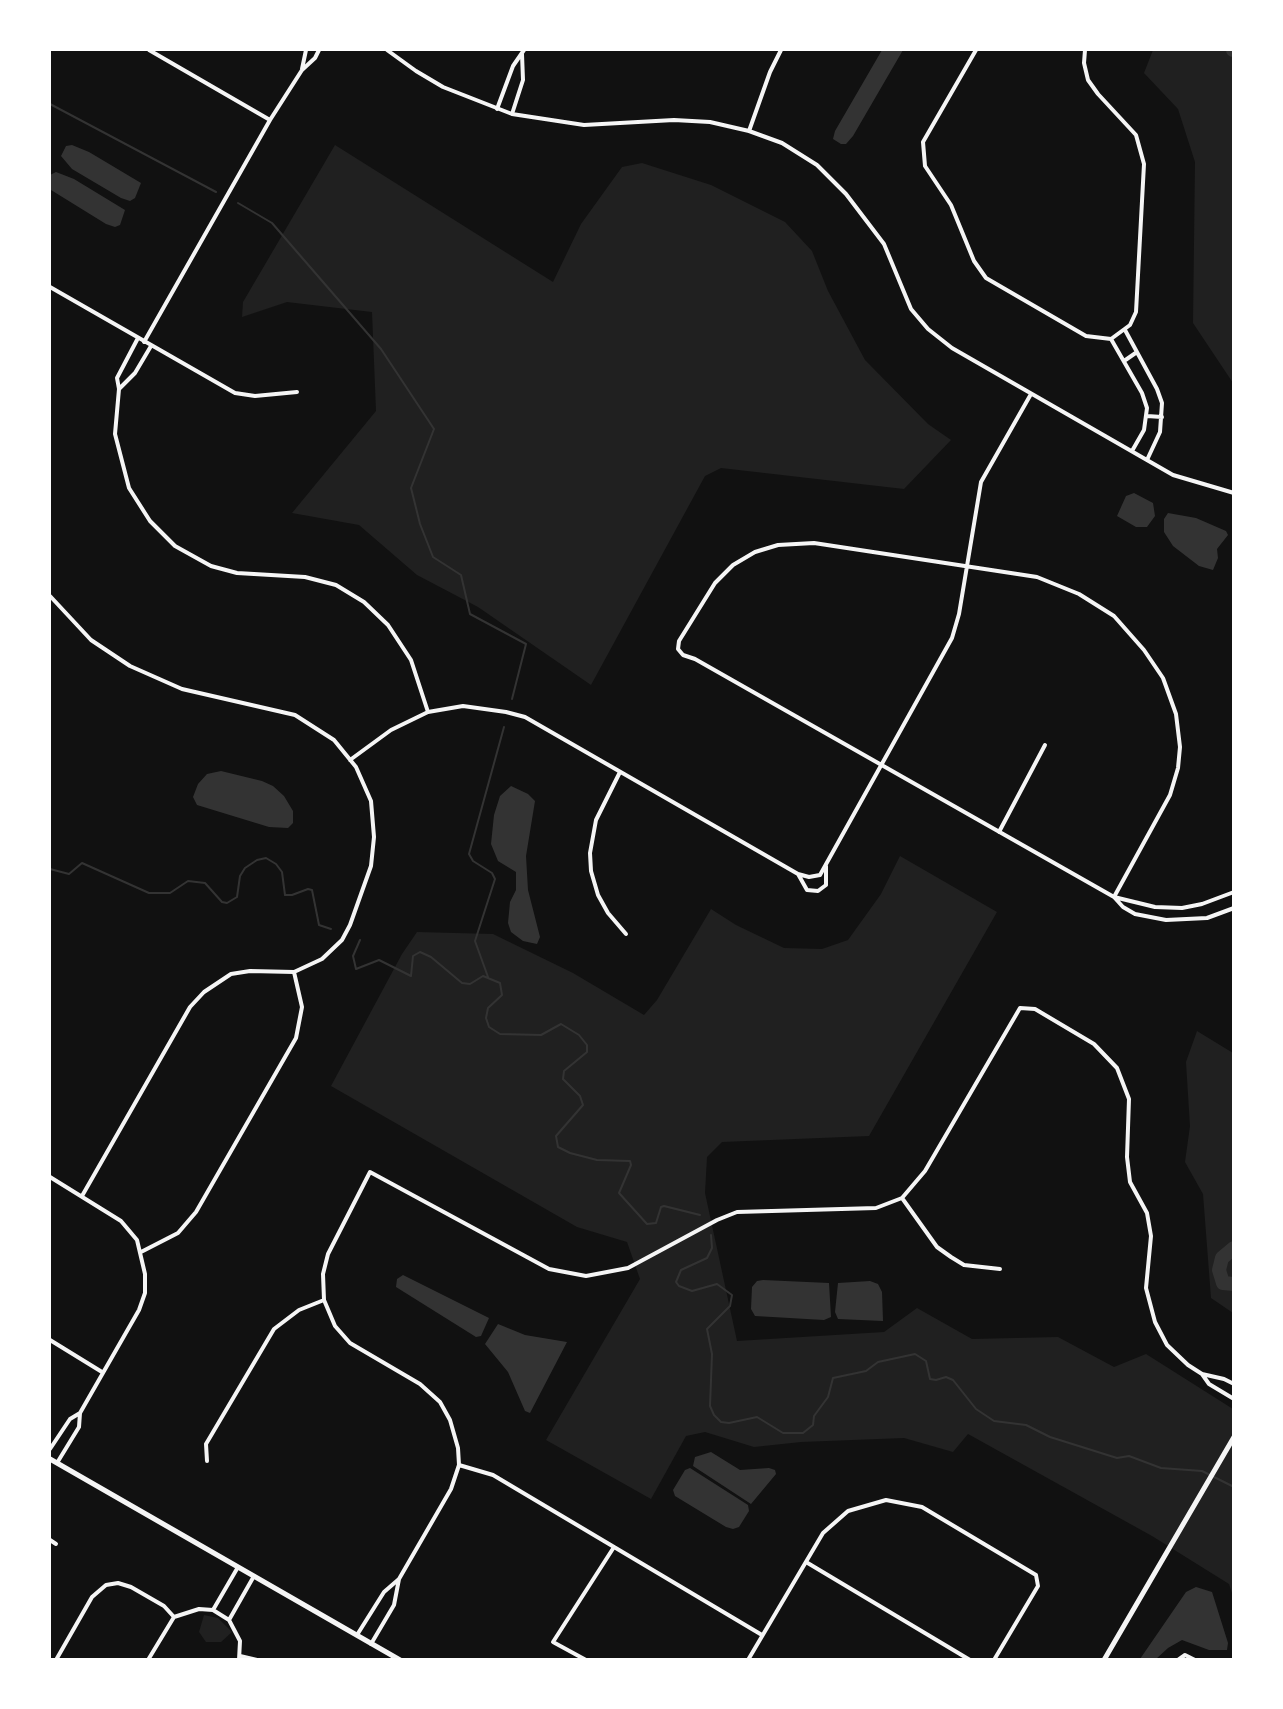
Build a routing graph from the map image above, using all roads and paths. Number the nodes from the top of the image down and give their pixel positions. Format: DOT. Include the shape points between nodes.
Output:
graph roads {
  1 [pos="148,50"];
  2 [pos="306,50"];
  3 [pos="319,50"];
  4 [pos="387,50"];
  5 [pos="781,50"];
  6 [pos="976,50"];
  7 [pos="1085,50"];
  8 [pos="523,52"];
  9 [pos="302,70"];
  10 [pos="498,109"];
  11 [pos="512,114"];
  12 [pos="270,120"];
  13 [pos="749,131"];
  14 [pos="50,287"];
  15 [pos="1125,330"];
  16 [pos="138,339"];
  17 [pos="1111,339"];
  18 [pos="144,342"];
  19 [pos="151,346"];
  20 [pos="1137,352"];
  21 [pos="1124,361"];
  22 [pos="119,389"];
  23 [pos="297,392"];
  24 [pos="1031,394"];
  25 [pos="1147,416"];
  26 [pos="1162,417"];
  27 [pos="1132,452"];
  28 [pos="1147,460"];
  29 [pos="1233,493"];
  30 [pos="966,566"];
  31 [pos="50,597"];
  32 [pos="428,712"];
  33 [pos="1046,745"];
  34 [pos="350,760"];
  35 [pos="882,765"];
  36 [pos="620,772"];
  37 [pos="999,832"];
  38 [pos="826,866"];
  39 [pos="798,874"];
  40 [pos="1233,892"];
  41 [pos="1114,897"];
  42 [pos="1233,908"];
  43 [pos="626,934"];
  44 [pos="294,972"];
  45 [pos="50,1177"];
  46 [pos="82,1196"];
  47 [pos="902,1198"];
  48 [pos="141,1252"];
  49 [pos="999,1269"];
  50 [pos="324,1300"];
  51 [pos="50,1340"];
  52 [pos="102,1372"];
  53 [pos="1202,1374"];
  54 [pos="1233,1384"];
  55 [pos="1233,1399"];
  56 [pos="80,1413"];
  57 [pos="1233,1437"];
  58 [pos="50,1449"];
  59 [pos="50,1459"];
  60 [pos="207,1461"];
  61 [pos="57,1463"];
  62 [pos="459,1465"];
  63 [pos="50,1540"];
  64 [pos="56,1544"];
  65 [pos="614,1547"];
  66 [pos="806,1562"];
  67 [pos="238,1566"];
  68 [pos="254,1576"];
  69 [pos="399,1579"];
  70 [pos="213,1610"];
  71 [pos="174,1617"];
  72 [pos="229,1620"];
  73 [pos="357,1635"];
  74 [pos="762,1635"];
  75 [pos="371,1644"];
  76 [pos="239,1658"];
  77 [pos="56,1659"];
  78 [pos="148,1659"];
  79 [pos="257,1659"];
  80 [pos="400,1659"];
  81 [pos="586,1659"];
  82 [pos="748,1659"];
  83 [pos="970,1659"];
  84 [pos="994,1659"];
  85 [pos="1104,1659"];
  86 [pos="1178,1659"];
  87 [pos="1195,1659"];
  1 -- 12 [label="street"];
  2 -- 9 [label="street"];
  3 -- 9 [label="street"];
  4 -- 10 [label="street" via="443,87"];
  5 -- 13 [label="street"];
  6 -- 17 [label="street" via="923,142 925,166 951,204 974,261 986,278 1086,336"];
  7 -- 15 [label="street" via="1086,73 1092,87 1129,126 1143,152 1137,305 1134,319"];
  8 -- 10 [label="street" via="513,66"];
  8 -- 11 [label="street" via="523,80"];
  9 -- 12 [label="street"];
  10 -- 11 [label="street"];
  11 -- 13 [label="street" via="584,125 693,120"];
  12 -- 18 [label="street"];
  13 -- 24 [label="street" via="802,155 846,194 884,244 911,309 928,329 952,348"];
  14 -- 16 [label="street"];
  15 -- 17 [label="street"];
  15 -- 20 [label="street"];
  16 -- 18 [label="street"];
  16 -- 22 [label="street" via="120,368"];
  17 -- 21 [label="street"];
  18 -- 19 [label="street"];
  19 -- 22 [label="street" via="135,373"];
  19 -- 23 [label="street" via="235,393 255,396"];
  20 -- 21 [label="street"];
  20 -- 26 [label="street" via="1157,388"];
  21 -- 25 [label="street" via="1145,401"];
  22 -- 32 [label="street" via="115,422 118,453 129,488 156,529 175,546 211,566 237,573 305,577 336,585 364,602 388,625 411,660"];
  24 -- 27 [label="street"];
  24 -- 30 [label="street" via="981,483"];
  25 -- 26 [label="street"];
  25 -- 27 [label="street"];
  26 -- 28 [label="street" via="1160,432"];
  27 -- 28 [label="street"];
  28 -- 29 [label="street" via="1173,475"];
  30 -- 35 [label="street" via="952,638"];
  30 -- 35 [label="street" via="814,543 770,547 744,558 722,576 709,591 678,646 682,655"];
  30 -- 41 [label="street" via="1037,577 1090,600 1114,616 1134,638 1168,690 1180,735 1176,778 1165,806"];
  31 -- 34 [label="street" via="91,640 130,666 182,689 295,715 334,740"];
  32 -- 34 [label="street" via="391,730"];
  32 -- 36 [label="street" via="463,706 525,717"];
  33 -- 37 [label="street"];
  34 -- 44 [label="street" via="371,801 374,837 370,866 342,940 316,963"];
  35 -- 37 [label="street"];
  35 -- 38 [label="street"];
  36 -- 39 [label="street"];
  36 -- 43 [label="street" via="596,820 590,853 598,894"];
  37 -- 41 [label="street"];
  38 -- 39 [label="street" via="816,876"];
  38 -- 39 [label="street" via="826,885 818,891 807,890"];
  40 -- 41 [label="street" via="1182,908 1155,907"];
  41 -- 42 [label="street" via="1128,910 1166,920 1207,918"];
  44 -- 46 [label="street" via="231,974 198,997"];
  44 -- 48 [label="street" via="302,1007 296,1038 196,1212 178,1233"];
  45 -- 46 [label="street"];
  46 -- 48 [label="street" via="121,1221 137,1240"];
  47 -- 49 [label="street" via="937,1247 964,1265"];
  47 -- 50 [label="street" via="864,1209 737,1212 628,1268 586,1276 549,1269 370,1172 328,1254 323,1274"];
  47 -- 53 [label="street" via="925,1171 1020,1008 1035,1009 1094,1044 1124,1082 1129,1099 1130,1182 1147,1214 1151,1236 1146,1278 1148,1300 1167,1345"];
  48 -- 52 [label="street" via="146,1284 143,1299"];
  50 -- 60 [label="street" via="299,1310 274,1329 206,1444"];
  50 -- 62 [label="street" via="335,1326 350,1343 420,1384 440,1402 454,1431"];
  51 -- 52 [label="street"];
  52 -- 56 [label="street"];
  53 -- 54 [label="street"];
  53 -- 55 [label="street" via="1209,1384"];
  56 -- 58 [label="street" via="70,1419"];
  56 -- 61 [label="street" via="79,1427"];
  57 -- 85 [label="main road"];
  59 -- 61 [label="main road"];
  61 -- 67 [label="main road"];
  62 -- 65 [label="street" via="493,1475"];
  62 -- 69 [label="street" via="451,1489"];
  63 -- 64 [label="street"];
  65 -- 74 [label="street"];
  65 -- 81 [label="street" via="554,1642"];
  66 -- 74 [label="street"];
  66 -- 83 [label="street"];
  66 -- 84 [label="street" via="823,1533 856,1507 895,1500 928,1510 1028,1570 1038,1580"];
  67 -- 68 [label="main road"];
  67 -- 70 [label="street"];
  68 -- 72 [label="street"];
  68 -- 73 [label="main road"];
  69 -- 73 [label="street" via="384,1592"];
  69 -- 75 [label="street" via="394,1605"];
  70 -- 71 [label="street" via="193,1609"];
  70 -- 72 [label="street"];
  71 -- 77 [label="street" via="164,1606 131,1587 106,1585 92,1597"];
  71 -- 78 [label="street"];
  72 -- 76 [label="street" via="240,1641"];
  73 -- 75 [label="main road"];
  74 -- 82 [label="street"];
  75 -- 80 [label="main road"];
  76 -- 79 [label="street"];
  86 -- 87 [label="street" via="1185,1655"];
}
